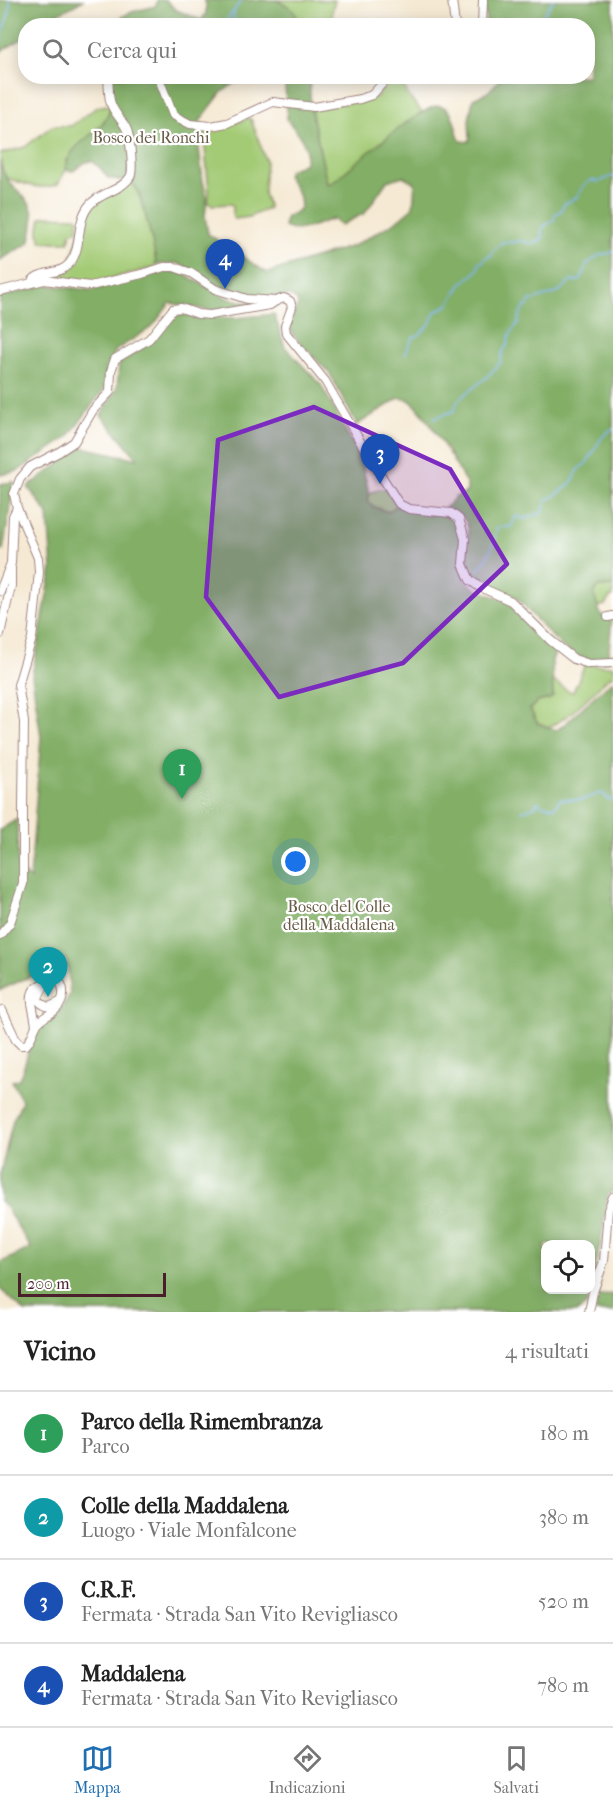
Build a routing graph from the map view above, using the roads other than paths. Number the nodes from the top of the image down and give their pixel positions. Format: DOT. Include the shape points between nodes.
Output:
graph roads {
  1 [pos="452,0"];
  2 [pos="483,0"];
  3 [pos="454,18"];
  4 [pos="482,18"];
  5 [pos="109,84"];
  6 [pos="161,84"];
  7 [pos="382,84"];
  8 [pos="31,284"];
  9 [pos="0,291"];
  10 [pos="276,301"];
  11 [pos="17,508"];
  12 [pos="11,563"];
  13 [pos="0,591"];
  14 [pos="0,634"];
  15 [pos="613,663"];
  16 [pos="0,935"];
  17 [pos="46,982"];
  18 [pos="62,1000"];
  19 [pos="2,1010"];
  20 [pos="36,1026"];
  21 [pos="613,1197"];
  22 [pos="589,1312"];
  1 -- 3 [label="street"];
  2 -- 4 [label="street"];
  5 -- 8 [label="street" via="112,108 129,134 131,177 88,207 70,264 57,273 37,276"];
  6 -- 7 [label="street" via="173,115 190,124 211,126 273,102 314,107 360,99 372,95"];
  8 -- 9 [label="street"];
  8 -- 10 [label="street" via="48,280 90,286 174,267 192,273 219,291 247,299"];
  10 -- 11 [label="street" via="215,314 170,311 149,339 115,359 110,392 93,410 74,442 26,471 14,494"];
  10 -- 15 [label="street" via="290,301 286,333 325,381 399,504 409,509 451,513 459,519 465,539 463,564 470,579 511,601 574,659"];
  11 -- 12 [label="street" via="13,516"];
  11 -- 16 [label="street" via="35,550 39,572 33,638 18,685 24,722 23,884 10,923"];
  12 -- 13 [label="street"];
  12 -- 14 [label="street" via="11,586"];
  17 -- 18 [label="street" via="59,980 64,991"];
  17 -- 18 [label="street" via="38,995 41,1003 49,1008"];
  17 -- 20 [label="street" via="37,987 31,999"];
  18 -- 20 [label="street"];
  19 -- 20 [label="street" via="21,1045 28,1044"];
  21 -- 22 [label="street" via="608,1210 604,1261"];
}
